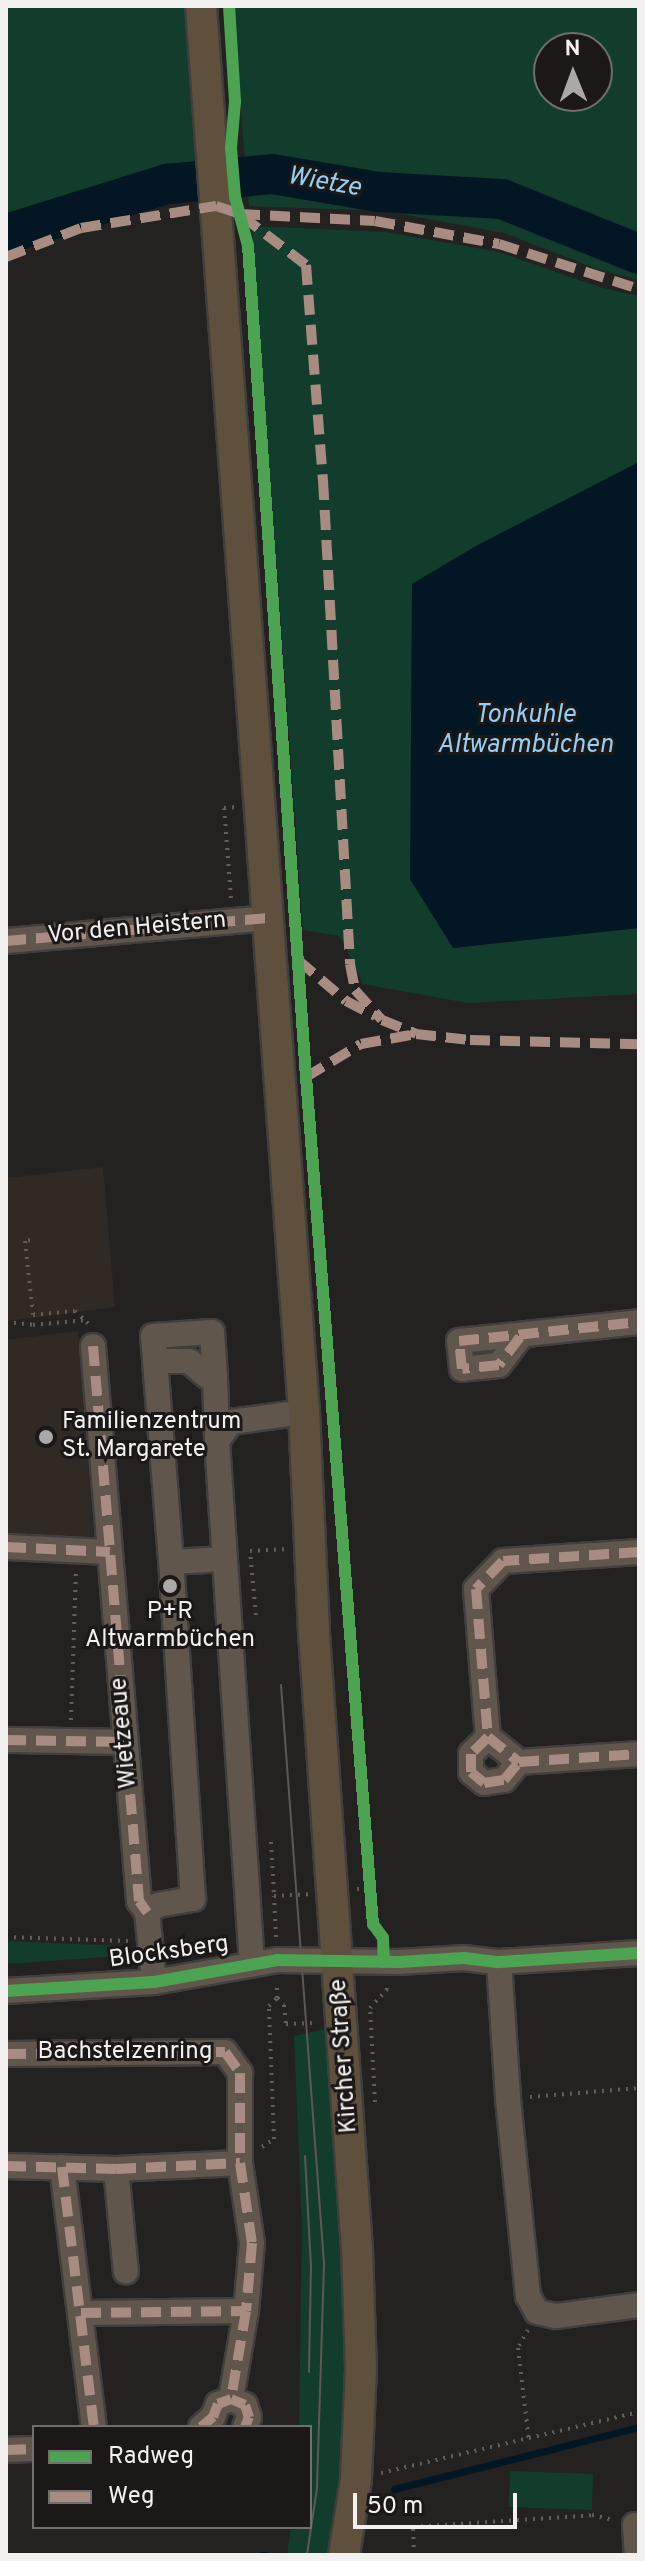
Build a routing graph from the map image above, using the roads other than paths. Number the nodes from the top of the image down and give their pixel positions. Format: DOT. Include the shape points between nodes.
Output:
graph roads {
  1 [pos="201,6"];
  2 [pos="268,918"];
  3 [pos="6,941"];
  4 [pos="639,1322"];
  5 [pos="520,1337"];
  6 [pos="93,1346"];
  7 [pos="155,1361"];
  8 [pos="215,1376"];
  9 [pos="304,1412"];
  10 [pos="217,1441"];
  11 [pos="6,1547"];
  12 [pos="110,1552"];
  13 [pos="639,1552"];
  14 [pos="225,1559"];
  15 [pos="171,1562"];
  16 [pos="488,1737"];
  17 [pos="6,1740"];
  18 [pos="125,1742"];
  19 [pos="639,1754"];
  20 [pos="519,1762"];
  21 [pos="147,1912"];
  22 [pos="639,1953"];
  23 [pos="339,1960"];
  24 [pos="499,1962"];
  25 [pos="252,1964"];
  26 [pos="154,1982"];
  27 [pos="6,1991"];
  28 [pos="6,2054"];
  29 [pos="240,2163"];
  30 [pos="6,2166"];
  31 [pos="62,2167"];
  32 [pos="116,2169"];
  33 [pos="126,2272"];
  34 [pos="639,2305"];
  35 [pos="246,2311"];
  36 [pos="81,2313"];
  37 [pos="231,2399"];
  38 [pos="211,2424"];
  39 [pos="94,2425"];
  40 [pos="246,2425"];
  41 [pos="32,2449"];
  42 [pos="6,2450"];
  43 [pos="637,2525"];
  44 [pos="344,2555"];
  45 [pos="637,2555"];
  1 -- 2 [label="main road, Kircher Straße"];
  2 -- 3 [label="street, Vor den Heistern"];
  2 -- 9 [label="main road, Kircher Straße"];
  4 -- 5 [label="street"];
  6 -- 12 [label="street, Wietzeaue"];
  7 -- 8 [label="street" via="189,1361"];
  7 -- 8 [label="street" via="153,1336 212,1332"];
  7 -- 15 [label="street"];
  8 -- 10 [label="street"];
  9 -- 10 [label="street" via="231,1422"];
  9 -- 23 [label="main road, Kircher Straße" via="312,1603"];
  10 -- 14 [label="street"];
  11 -- 12 [label="street"];
  12 -- 18 [label="street, Wietzeaue"];
  13 -- 16 [label="street" via="503,1561 476,1589"];
  14 -- 15 [label="street"];
  14 -- 25 [label="street"];
  15 -- 21 [label="street" via="193,1899"];
  16 -- 20 [label="street"];
  16 -- 20 [label="street" via="471,1754 471,1772 484,1783 504,1780"];
  17 -- 18 [label="street"];
  18 -- 21 [label="street, Wietzeaue" via="139,1901"];
  19 -- 20 [label="street"];
  21 -- 26 [label="street, Wietzeaue"];
  22 -- 24 [label="street, Blocksberg"];
  23 -- 24 [label="street, Blocksberg"];
  23 -- 25 [label="street, Blocksberg"];
  23 -- 44 [label="main road, Kircher Straße" via="361,2368 356,2480"];
  24 -- 34 [label="street" via="528,2296 537,2312 556,2316"];
  25 -- 26 [label="street, Blocksberg"];
  26 -- 27 [label="street, Blocksberg"];
  28 -- 29 [label="street, Bachstelzenring" via="225,2052 240,2073"];
  29 -- 32 [label="street"];
  29 -- 35 [label="street, Bachstelzenring" via="252,2243"];
  30 -- 31 [label="street"];
  31 -- 32 [label="street"];
  31 -- 36 [label="street"];
  32 -- 33 [label="street"];
  35 -- 36 [label="street"];
  35 -- 37 [label="street, Bachstelzenring"];
  36 -- 39 [label="street"];
  37 -- 38 [label="street" via="218,2404"];
  37 -- 40 [label="street" via="245,2405"];
  41 -- 42 [label="street"];
  43 -- 45 [label="street"];
}
